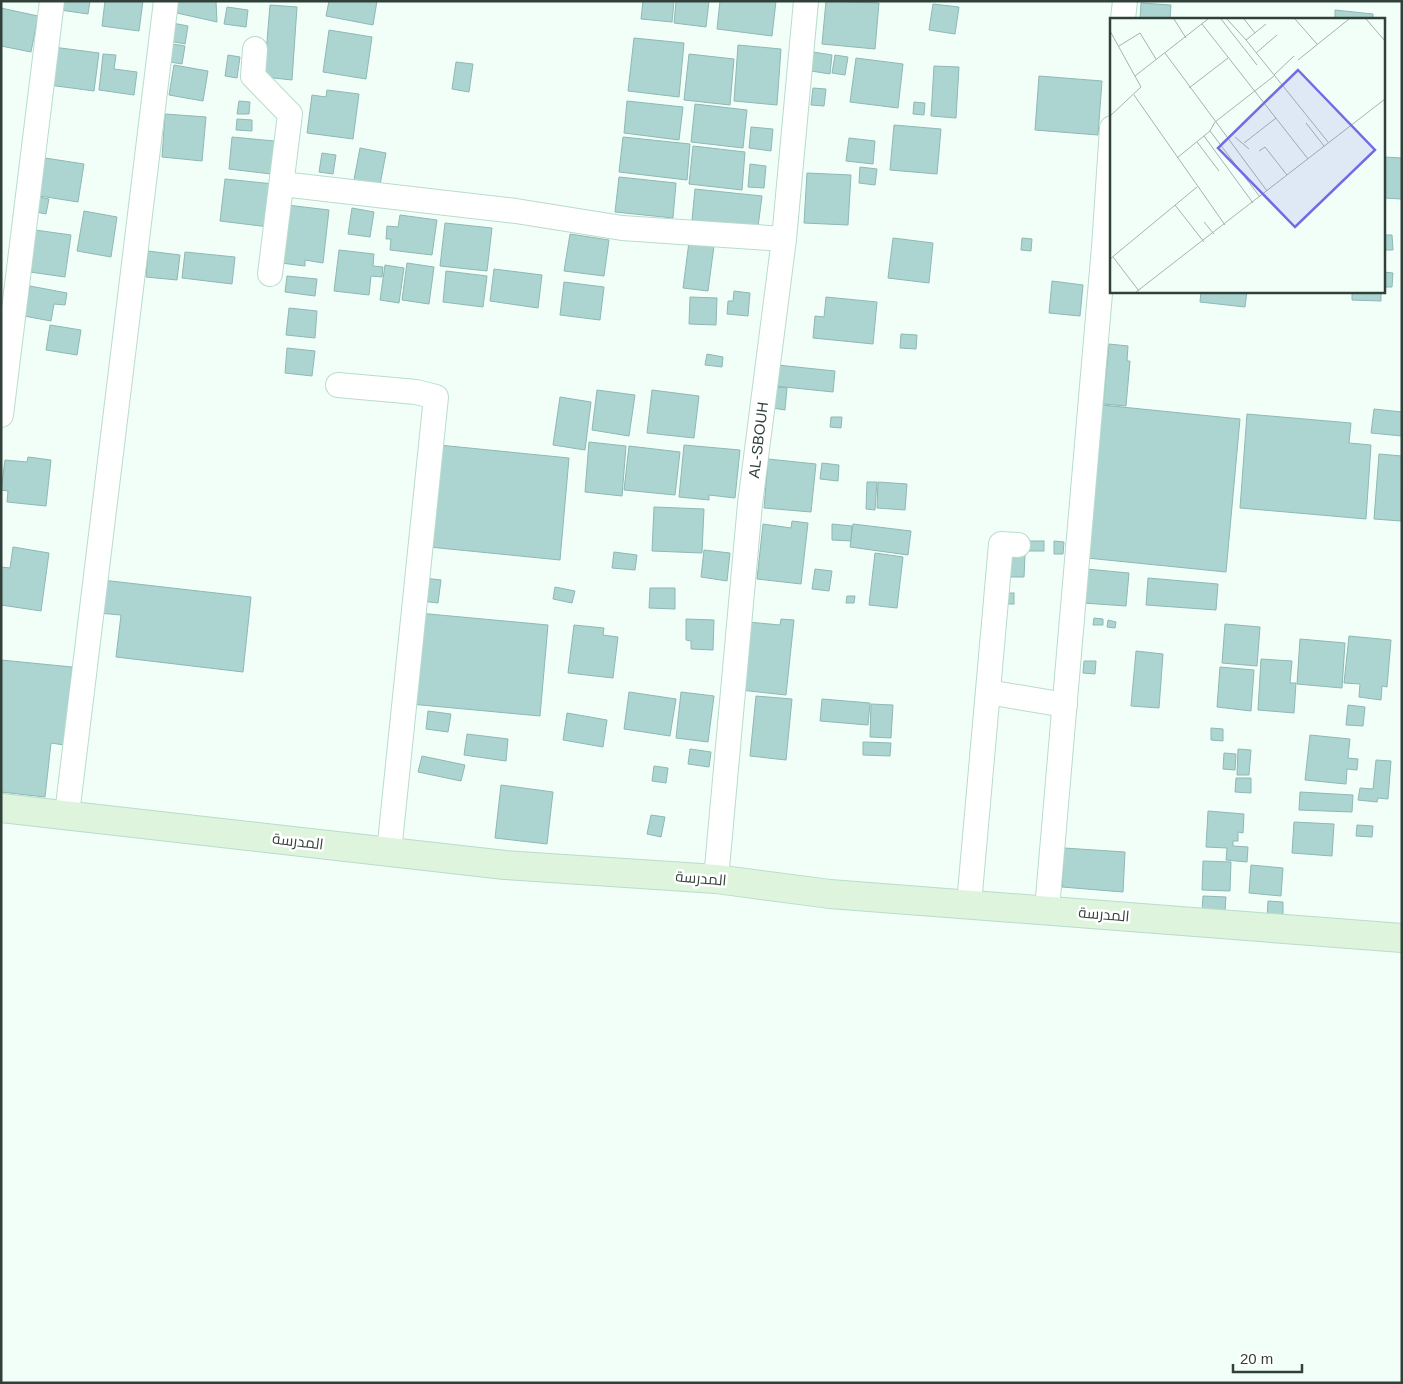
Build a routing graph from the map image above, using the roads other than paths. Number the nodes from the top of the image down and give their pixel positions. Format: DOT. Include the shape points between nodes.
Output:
graph roads {
  1 [pos="52,1"];
  2 [pos="166,1"];
  3 [pos="806,1"];
  4 [pos="1124,1"];
  5 [pos="1123,18"];
  6 [pos="255,49"];
  7 [pos="1110,158"];
  8 [pos="282,184"];
  9 [pos="784,239"];
  10 [pos="270,274"];
  11 [pos="338,385"];
  12 [pos="1,415"];
  13 [pos="1018,545"];
  14 [pos="988,692"];
  15 [pos="1065,705"];
  16 [pos="1,808"];
  17 [pos="67,814"];
  18 [pos="389,852"];
  19 [pos="716,879"];
  20 [pos="969,904"];
  21 [pos="1047,909"];
  22 [pos="1402,938"];
  1 -- 12 [label="street"];
  2 -- 17 [label="street"];
  3 -- 9 [label="street, AL-SBOUH"];
  4 -- 5 [label="street"];
  6 -- 8 [label="street" via="253,76 290,114"];
  7 -- 15 [label="street"];
  8 -- 9 [label="street" via="516,211 622,228"];
  8 -- 10 [label="street"];
  9 -- 19 [label="street, AL-SBOUH" via="750,504"];
  11 -- 18 [label="street" via="416,392 436,397"];
  13 -- 14 [label="street" via="1001,544"];
  14 -- 15 [label="street"];
  14 -- 20 [label="street"];
  15 -- 21 [label="street"];
  16 -- 17 [label="street, المدرسة"];
  17 -- 18 [label="street, المدرسة"];
  18 -- 19 [label="street, المدرسة" via="505,865"];
  19 -- 20 [label="street, المدرسة" via="830,894"];
  20 -- 21 [label="street, المدرسة"];
  21 -- 22 [label="street, المدرسة"];
}
